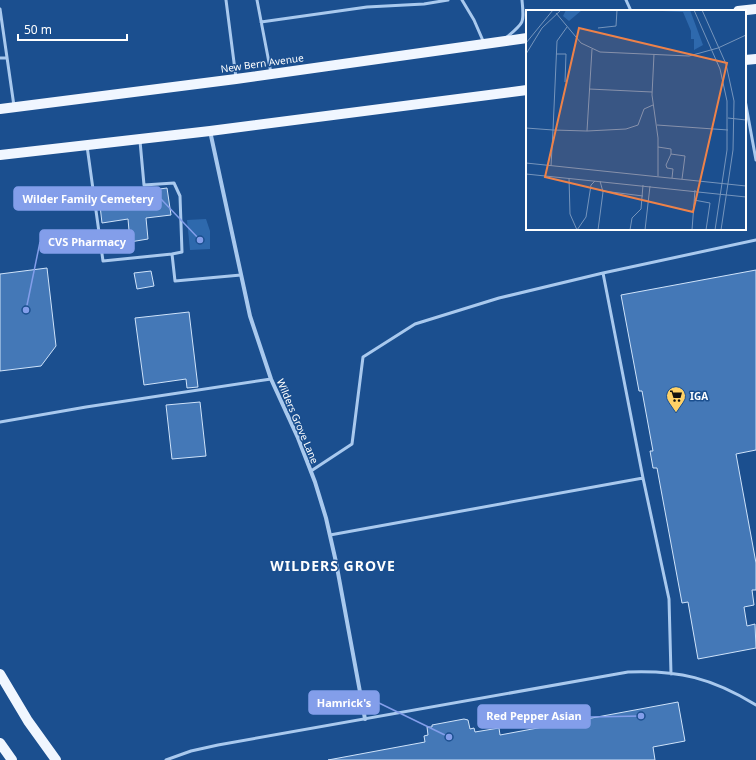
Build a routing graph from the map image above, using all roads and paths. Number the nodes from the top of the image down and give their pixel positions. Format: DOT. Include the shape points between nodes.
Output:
graph roads {
  1 [pos="226,0"];
  2 [pos="257,0"];
  3 [pos="448,0"];
  4 [pos="462,0"];
  5 [pos="522,0"];
  6 [pos="626,0"];
  7 [pos="0,9"];
  8 [pos="756,9"];
  9 [pos="631,10"];
  10 [pos="746,10"];
  11 [pos="261,22"];
  12 [pos="526,38"];
  13 [pos="503,41"];
  14 [pos="484,43"];
  15 [pos="0,58"];
  16 [pos="7,58"];
  17 [pos="756,59"];
  18 [pos="746,60"];
  19 [pos="271,74"];
  20 [pos="236,79"];
  21 [pos="526,90"];
  22 [pos="746,105"];
  23 [pos="14,108"];
  24 [pos="0,110"];
  25 [pos="210,131"];
  26 [pos="139,138"];
  27 [pos="86,145"];
  28 [pos="0,155"];
  29 [pos="756,160"];
  30 [pos="756,240"];
  31 [pos="172,254"];
  32 [pos="603,273"];
  33 [pos="241,275"];
  34 [pos="271,379"];
  35 [pos="0,422"];
  36 [pos="311,471"];
  37 [pos="643,478"];
  38 [pos="330,535"];
  39 [pos="0,674"];
  40 [pos="671,674"];
  41 [pos="756,705"];
  42 [pos="366,719"];
  43 [pos="0,742"];
  44 [pos="12,760"];
  45 [pos="56,760"];
  46 [pos="166,760"];
  1 -- 20 [label="lane"];
  2 -- 11 [label="lane"];
  3 -- 11 [label="lane" via="367,7"];
  4 -- 14 [label="lane"];
  5 -- 13 [label="lane" via="521,26"];
  6 -- 9 [label="lane"];
  7 -- 16 [label="lane"];
  8 -- 10 [label="main road"];
  11 -- 19 [label="lane"];
  12 -- 13 [label="main road, New Bern Avenue"];
  13 -- 14 [label="main road, New Bern Avenue"];
  14 -- 19 [label="main road, New Bern Avenue"];
  15 -- 16 [label="lane"];
  16 -- 23 [label="lane"];
  17 -- 18 [label="main road"];
  19 -- 20 [label="main road, New Bern Avenue"];
  20 -- 23 [label="main road, New Bern Avenue"];
  21 -- 25 [label="main road"];
  22 -- 29 [label="lane"];
  23 -- 24 [label="main road, New Bern Avenue"];
  25 -- 26 [label="main road"];
  25 -- 33 [label="street, Wilders Grove Lane"];
  26 -- 27 [label="main road"];
  26 -- 31 [label="lane" via="144,185 174,183 180,196 182,252"];
  27 -- 28 [label="main road"];
  27 -- 31 [label="lane" via="103,261"];
  30 -- 32 [label="lane"];
  31 -- 33 [label="lane" via="175,281"];
  32 -- 36 [label="lane" via="499,298 415,324 363,357 352,444"];
  32 -- 37 [label="lane"];
  33 -- 34 [label="street, Wilders Grove Lane" via="250,316"];
  34 -- 35 [label="lane"];
  34 -- 36 [label="street, Wilders Grove Lane"];
  36 -- 38 [label="street, Wilders Grove Lane"];
  37 -- 38 [label="lane"];
  37 -- 40 [label="lane" via="669,599"];
  38 -- 42 [label="street, Wilders Grove Lane"];
  39 -- 45 [label="main road" via="28,721"];
  40 -- 41 [label="lane" via="688,675 714,683"];
  40 -- 42 [label="lane" via="644,671 614,674"];
  42 -- 46 [label="lane" via="212,746"];
  43 -- 44 [label="main road"];
}
